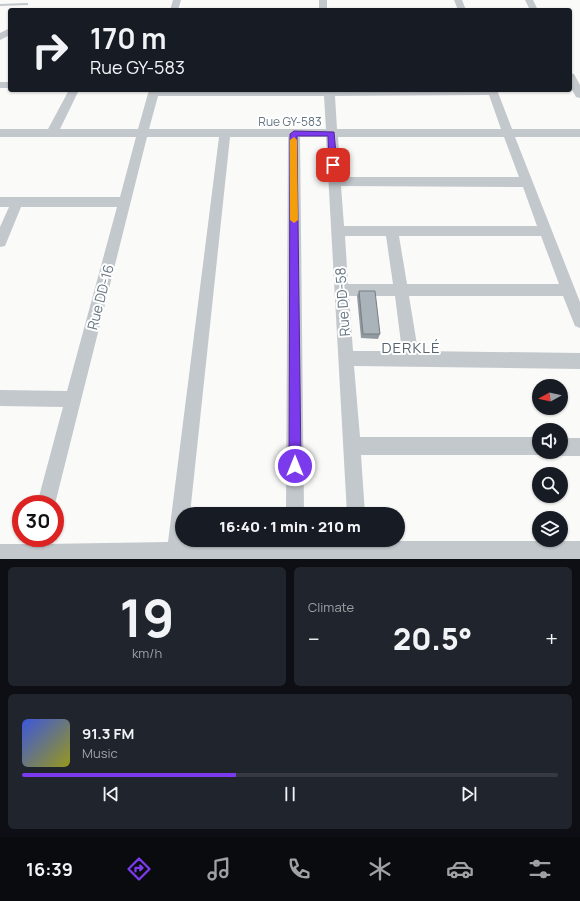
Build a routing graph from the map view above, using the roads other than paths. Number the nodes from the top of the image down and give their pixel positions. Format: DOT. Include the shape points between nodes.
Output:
graph roads {
  1 [pos="26,4"];
  2 [pos="0,5"];
  3 [pos="572,80"];
  4 [pos="73,92"];
  5 [pos="153,92"];
  6 [pos="329,92"];
  7 [pos="493,92"];
  8 [pos="580,95"];
  9 [pos="0,133"];
  10 [pos="52,133"];
  11 [pos="142,133"];
  12 [pos="225,133"];
  13 [pos="580,133"];
  14 [pos="294,134"];
  15 [pos="331,134"];
  16 [pos="509,134"];
  17 [pos="334,180"];
  18 [pos="527,182"];
  19 [pos="0,202"];
  20 [pos="17,202"];
  21 [pos="125,202"];
  22 [pos="338,231"];
  23 [pos="392,231"];
  24 [pos="546,231"];
  25 [pos="0,242"];
  26 [pos="342,290"];
  27 [pos="401,290"];
  28 [pos="568,290"];
  29 [pos="579,314"];
  30 [pos="346,358"];
  31 [pos="411,358"];
  32 [pos="580,361"];
  33 [pos="0,398"];
  34 [pos="73,399"];
  35 [pos="352,446"];
  36 [pos="532,446"];
  37 [pos="568,447"];
  38 [pos="580,447"];
  39 [pos="48,495"];
  40 [pos="295,507"];
  41 [pos="356,507"];
  42 [pos="271,547"];
  43 [pos="311,547"];
  44 [pos="359,550"];
  45 [pos="34,551"];
  46 [pos="176,551"];
  47 [pos="580,551"];
  48 [pos="0,554"];
  49 [pos="559,555"];
  1 -- 2 [label="lane"];
  3 -- 8 [label="street"];
  4 -- 10 [label="street"];
  5 -- 11 [label="street, Rue DD-16"];
  6 -- 15 [label="street, Rue DD-58"];
  7 -- 16 [label="street"];
  9 -- 10 [label="street, Rue GY-583"];
  10 -- 11 [label="street, Rue GY-583"];
  11 -- 12 [label="street, Rue GY-583"];
  11 -- 21 [label="street, Rue DD-16"];
  12 -- 14 [label="street, Rue GY-583"];
  12 -- 46 [label="street"];
  13 -- 16 [label="street, Rue GY-583"];
  14 -- 15 [label="street, Rue GY-583"];
  14 -- 40 [label="street"];
  15 -- 16 [label="street, Rue GY-583"];
  15 -- 17 [label="street, Rue DD-58"];
  16 -- 18 [label="street"];
  17 -- 18 [label="street"];
  17 -- 22 [label="street, Rue DD-58"];
  18 -- 24 [label="street"];
  19 -- 20 [label="street"];
  20 -- 21 [label="street"];
  20 -- 25 [label="street"];
  21 -- 34 [label="street, Rue DD-16"];
  22 -- 23 [label="street"];
  22 -- 26 [label="street, Rue DD-58"];
  23 -- 24 [label="street"];
  23 -- 27 [label="street"];
  24 -- 28 [label="street"];
  26 -- 27 [label="street"];
  26 -- 30 [label="street, Rue DD-58"];
  27 -- 28 [label="street"];
  27 -- 31 [label="street"];
  28 -- 29 [label="street"];
  30 -- 31 [label="street"];
  30 -- 35 [label="street, Rue DD-58"];
  31 -- 32 [label="street"];
  33 -- 34 [label="street"];
  34 -- 39 [label="street, Rue DD-16"];
  35 -- 36 [label="street"];
  35 -- 41 [label="street, Rue DD-58"];
  37 -- 38 [label="street"];
  42 -- 46 [label="street"];
  43 -- 44 [label="street"];
  44 -- 49 [label="street"];
  45 -- 46 [label="street"];
  45 -- 48 [label="street"];
  47 -- 49 [label="street"];
}
